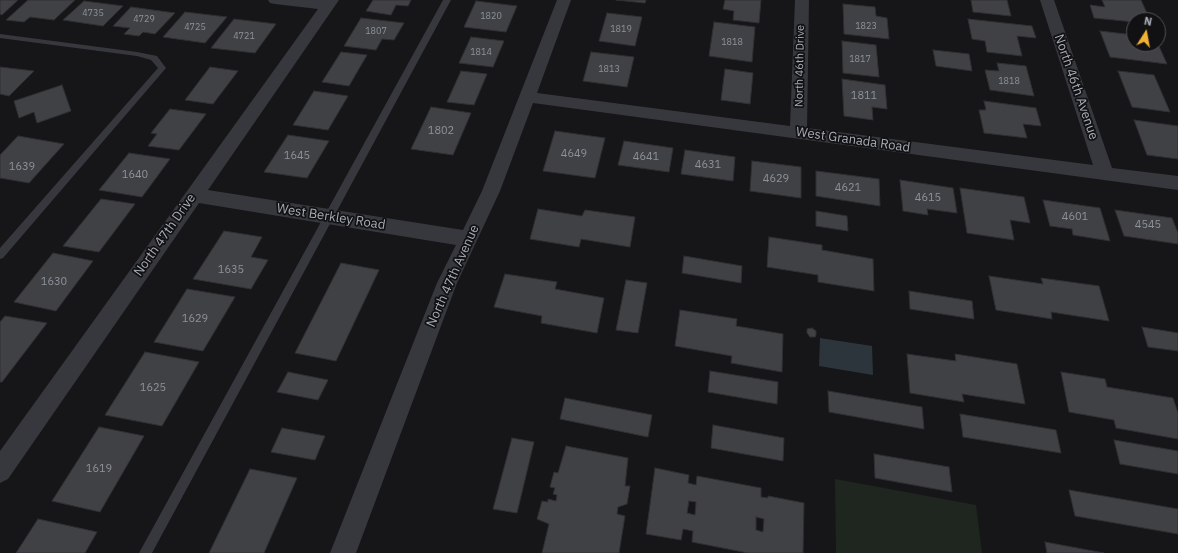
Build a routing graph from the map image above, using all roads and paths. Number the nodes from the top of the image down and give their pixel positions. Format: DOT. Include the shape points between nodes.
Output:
graph roads {
  1 [pos="275,0"];
  2 [pos="447,0"];
  3 [pos="564,0"];
  4 [pos="802,0"];
  5 [pos="1047,0"];
  6 [pos="330,3"];
  7 [pos="0,36"];
  8 [pos="528,97"];
  9 [pos="798,132"];
  10 [pos="1105,174"];
  11 [pos="1178,184"];
  12 [pos="193,195"];
  13 [pos="329,217"];
  14 [pos="469,239"];
  15 [pos="0,254"];
  16 [pos="0,470"];
  17 [pos="146,553"];
  18 [pos="343,553"];
  1 -- 6 [label="street"];
  2 -- 13 [label="lane"];
  3 -- 8 [label="street, North 47th Avenue"];
  4 -- 9 [label="street, North 46th Drive"];
  5 -- 10 [label="street, North 46th Avenue"];
  6 -- 12 [label="street, North 47th Drive"];
  7 -- 15 [label="lane" via="137,54 154,58 162,68"];
  8 -- 9 [label="street, West Granada Road"];
  8 -- 14 [label="street, North 47th Avenue"];
  9 -- 10 [label="street, West Granada Road"];
  10 -- 11 [label="street, West Granada Road"];
  12 -- 13 [label="street, West Berkley Road"];
  12 -- 16 [label="street, North 47th Drive"];
  13 -- 14 [label="street, West Berkley Road"];
  13 -- 17 [label="lane"];
  14 -- 18 [label="street, North 47th Avenue" via="447,283"];
}
